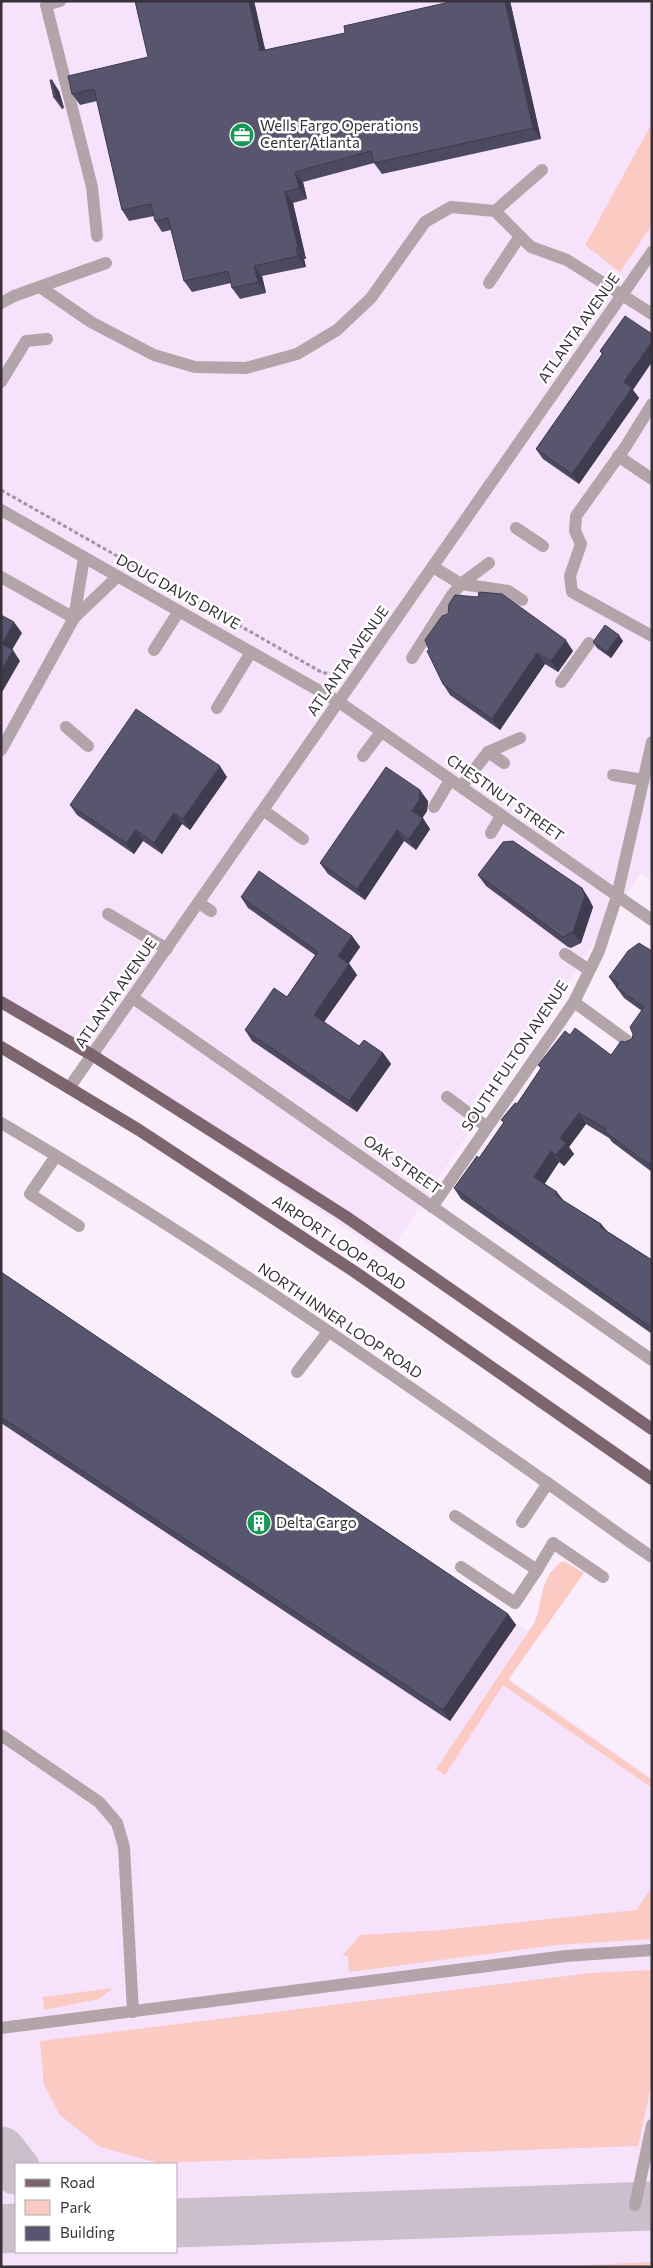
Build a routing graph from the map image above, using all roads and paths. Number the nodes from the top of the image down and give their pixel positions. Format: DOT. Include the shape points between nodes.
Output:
graph roads {
  1 [pos="60,1"];
  2 [pos="542,170"];
  3 [pos="495,211"];
  4 [pos="97,236"];
  5 [pos="520,236"];
  6 [pos="652,252"];
  7 [pos="106,263"];
  8 [pos="489,283"];
  9 [pos="40,287"];
  10 [pos="622,294"];
  11 [pos="1,303"];
  12 [pos="652,314"];
  13 [pos="47,339"];
  14 [pos="2,378"];
  15 [pos="652,404"];
  16 [pos="618,456"];
  17 [pos="652,479"];
  18 [pos="1,490"];
  19 [pos="1,510"];
  20 [pos="516,528"];
  21 [pos="543,546"];
  22 [pos="84,558"];
  23 [pos="489,563"];
  24 [pos="433,567"];
  25 [pos="1,577"];
  26 [pos="117,577"];
  27 [pos="461,584"];
  28 [pos="522,600"];
  29 [pos="179,611"];
  30 [pos="74,618"];
  31 [pos="652,636"];
  32 [pos="589,643"];
  33 [pos="154,650"];
  34 [pos="251,652"];
  35 [pos="412,658"];
  36 [pos="330,673"];
  37 [pos="561,682"];
  38 [pos="339,702"];
  39 [pos="217,708"];
  40 [pos="66,728"];
  41 [pos="381,732"];
  42 [pos="520,738"];
  43 [pos="652,742"];
  44 [pos="88,746"];
  45 [pos="1,750"];
  46 [pos="488,752"];
  47 [pos="363,756"];
  48 [pos="504,763"];
  49 [pos="647,772"];
  50 [pos="613,775"];
  51 [pos="456,784"];
  52 [pos="434,807"];
  53 [pos="263,810"];
  54 [pos="501,816"];
  55 [pos="491,833"];
  56 [pos="303,839"];
  57 [pos="617,896"];
  58 [pos="199,903"];
  59 [pos="211,910"];
  60 [pos="108,914"];
  61 [pos="652,920"];
  62 [pos="167,949"];
  63 [pos="565,954"];
  64 [pos="589,970"];
  65 [pos="133,998"];
  66 [pos="1,1002"];
  67 [pos="574,1002"];
  68 [pos="633,1045"];
  69 [pos="1,1047"];
  70 [pos="92,1055"];
  71 [pos="69,1088"];
  72 [pos="447,1097"];
  73 [pos="2,1125"];
  74 [pos="487,1127"];
  75 [pos="56,1156"];
  76 [pos="432,1207"];
  77 [pos="79,1226"];
  78 [pos="328,1332"];
  79 [pos="652,1360"];
  80 [pos="297,1372"];
  81 [pos="652,1429"];
  82 [pos="652,1479"];
  83 [pos="548,1483"];
  84 [pos="455,1516"];
  85 [pos="522,1522"];
  86 [pos="652,1557"];
  87 [pos="461,1567"];
  88 [pos="537,1570"];
  89 [pos="603,1577"];
  90 [pos="1,1735"];
  91 [pos="652,1950"];
  92 [pos="133,2012"];
  93 [pos="1,2028"];
  94 [pos="652,2125"];
  95 [pos="634,2205"];
  1 -- 4 [label="street" via="46,5 92,187"];
  2 -- 3 [label="street"];
  3 -- 5 [label="street"];
  3 -- 9 [label="street" via="451,207 425,222 371,298 336,330 297,354 246,368 195,367 154,355 91,322"];
  5 -- 8 [label="street"];
  5 -- 10 [label="street" via="531,247 567,260"];
  6 -- 10 [label="street, ATLANTA AVENUE"];
  7 -- 9 [label="street"];
  9 -- 11 [label="street"];
  10 -- 12 [label="street"];
  10 -- 24 [label="street, ATLANTA AVENUE"];
  13 -- 14 [label="street" via="26,341"];
  15 -- 16 [label="street"];
  16 -- 17 [label="street"];
  16 -- 31 [label="street" via="576,516 575,531 581,544 570,576 570,587 586,601"];
  18 -- 36 [label="path" via="323,673"];
  19 -- 22 [label="street, DOUG DAVIS DRIVE"];
  20 -- 21 [label="street"];
  22 -- 26 [label="street, DOUG DAVIS DRIVE"];
  22 -- 30 [label="street"];
  23 -- 27 [label="street"];
  24 -- 27 [label="street"];
  24 -- 38 [label="street, ATLANTA AVENUE"];
  25 -- 30 [label="street"];
  26 -- 29 [label="street, DOUG DAVIS DRIVE"];
  26 -- 30 [label="street"];
  27 -- 28 [label="street" via="508,591"];
  27 -- 35 [label="street"];
  29 -- 33 [label="street"];
  29 -- 34 [label="street, DOUG DAVIS DRIVE"];
  30 -- 45 [label="street"];
  32 -- 37 [label="street"];
  34 -- 38 [label="street, DOUG DAVIS DRIVE"];
  34 -- 39 [label="street"];
  38 -- 41 [label="street, CHESTNUT STREET"];
  38 -- 53 [label="street, ATLANTA AVENUE"];
  40 -- 44 [label="street"];
  41 -- 47 [label="street"];
  41 -- 51 [label="street, CHESTNUT STREET"];
  42 -- 46 [label="street"];
  43 -- 49 [label="street, SOUTH FULTON AVENUE"];
  46 -- 48 [label="street"];
  46 -- 51 [label="street"];
  49 -- 50 [label="street"];
  49 -- 57 [label="street, SOUTH FULTON AVENUE"];
  51 -- 52 [label="street"];
  51 -- 54 [label="street, CHESTNUT STREET"];
  53 -- 56 [label="street"];
  53 -- 58 [label="street, ATLANTA AVENUE"];
  54 -- 55 [label="street"];
  54 -- 57 [label="street, CHESTNUT STREET"];
  57 -- 61 [label="street, CHESTNUT STREET"];
  57 -- 64 [label="street, SOUTH FULTON AVENUE" via="599,951"];
  58 -- 59 [label="street"];
  58 -- 62 [label="street, ATLANTA AVENUE"];
  60 -- 62 [label="street"];
  62 -- 65 [label="street, ATLANTA AVENUE"];
  63 -- 64 [label="street"];
  64 -- 67 [label="street, SOUTH FULTON AVENUE"];
  65 -- 70 [label="street, ATLANTA AVENUE"];
  65 -- 76 [label="street, OAK STREET"];
  66 -- 70 [label="main road, AIRPORT LOOP ROAD"];
  67 -- 68 [label="street"];
  67 -- 74 [label="street, SOUTH FULTON AVENUE"];
  69 -- 71 [label="main road, AIRPORT LOOP ROAD"];
  70 -- 71 [label="street, ATLANTA AVENUE"];
  70 -- 81 [label="main road, AIRPORT LOOP ROAD" via="345,1216"];
  71 -- 82 [label="main road, AIRPORT LOOP ROAD" via="139,1130 355,1272"];
  72 -- 74 [label="street"];
  73 -- 75 [label="street, NORTH INNER LOOP ROAD"];
  74 -- 76 [label="street, SOUTH FULTON AVENUE"];
  75 -- 77 [label="street" via="30,1194"];
  75 -- 78 [label="street, NORTH INNER LOOP ROAD"];
  76 -- 79 [label="street, OAK STREET"];
  78 -- 80 [label="street"];
  78 -- 83 [label="street, NORTH INNER LOOP ROAD"];
  83 -- 85 [label="street"];
  83 -- 86 [label="street, NORTH INNER LOOP ROAD"];
  84 -- 88 [label="street"];
  87 -- 88 [label="street" via="515,1603"];
  88 -- 89 [label="street" via="554,1544"];
  90 -- 92 [label="street" via="93,1797 117,1823 124,1847"];
  91 -- 92 [label="street" via="566,1956"];
  92 -- 93 [label="street"];
  94 -- 95 [label="street"];
}
